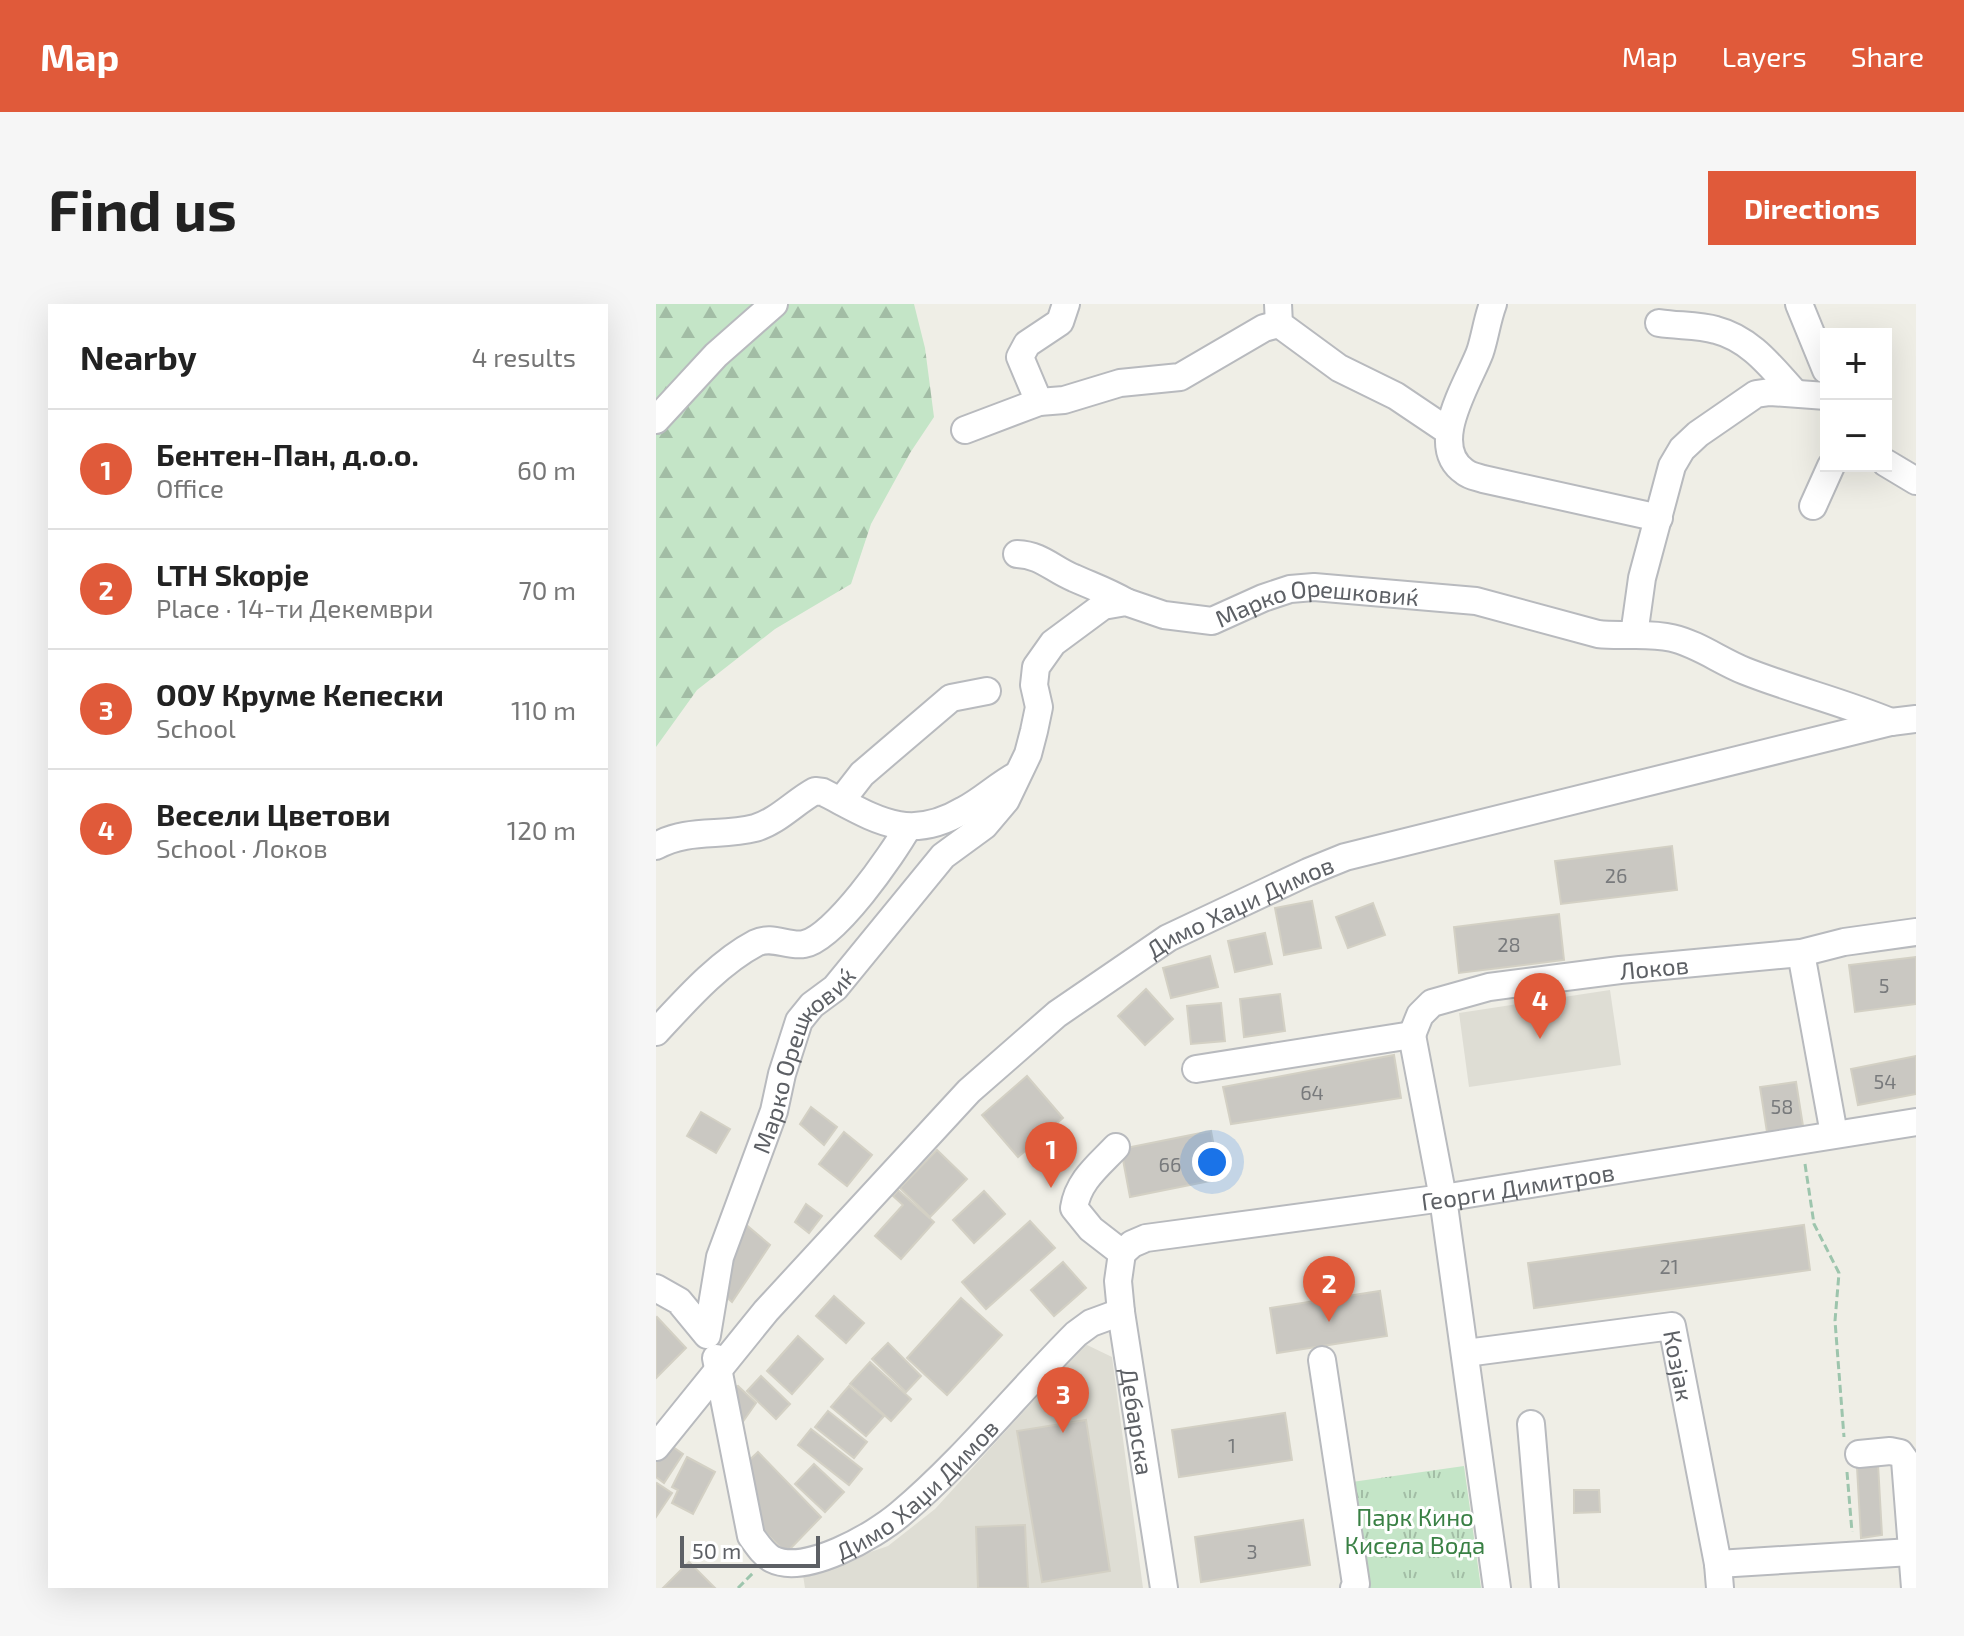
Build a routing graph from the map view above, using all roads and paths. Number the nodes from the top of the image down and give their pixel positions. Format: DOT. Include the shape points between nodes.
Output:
graph roads {
  1 [pos="752,304"];
  2 [pos="774,304"];
  3 [pos="1066,304"];
  4 [pos="1493,304"];
  5 [pos="1799,304"];
  6 [pos="1279,314"];
  7 [pos="1659,323"];
  8 [pos="743,331"];
  9 [pos="1820,355"];
  10 [pos="1795,393"];
  11 [pos="1820,395"];
  12 [pos="1039,402"];
  13 [pos="656,420"];
  14 [pos="965,430"];
  15 [pos="1448,431"];
  16 [pos="1892,467"];
  17 [pos="1828,472"];
  18 [pos="1916,481"];
  19 [pos="1813,506"];
  20 [pos="1659,518"];
  21 [pos="1017,554"];
  22 [pos="1126,602"];
  23 [pos="1634,635"];
  24 [pos="987,691"];
  25 [pos="1903,720"];
  26 [pos="1021,772"];
  27 [pos="841,801"];
  28 [pos="908,827"];
  29 [pos="656,846"];
  30 [pos="1916,932"];
  31 [pos="1801,953"];
  32 [pos="656,1032"];
  33 [pos="1412,1035"];
  34 [pos="1196,1069"];
  35 [pos="1916,1122"];
  36 [pos="1834,1134"];
  37 [pos="1802,1140"];
  38 [pos="1116,1147"];
  39 [pos="1443,1198"];
  40 [pos="1122,1253"];
  41 [pos="656,1288"];
  42 [pos="1121,1312"];
  43 [pos="707,1335"];
  44 [pos="1466,1353"];
  45 [pos="1322,1360"];
  46 [pos="720,1368"];
  47 [pos="1531,1424"];
  48 [pos="656,1447"];
  49 [pos="1852,1450"];
  50 [pos="1911,1552"];
  51 [pos="1854,1555"];
  52 [pos="1719,1576"];
  53 [pos="1164,1588"];
  54 [pos="1354,1588"];
  55 [pos="1497,1588"];
  56 [pos="1545,1588"];
  57 [pos="1915,1588"];
  1 -- 8 [label="street"];
  2 -- 8 [label="street"];
  3 -- 12 [label="street" via="1060,322 1027,344 1020,357"];
  4 -- 15 [label="street"];
  5 -- 9 [label="street"];
  6 -- 12 [label="street" via="1180,377 1120,383"];
  6 -- 15 [label="street" via="1339,368 1396,396"];
  7 -- 10 [label="street" via="1714,329 1741,339"];
  8 -- 13 [label="street"];
  10 -- 11 [label="street"];
  10 -- 20 [label="street" via="1756,394 1698,434 1672,466"];
  12 -- 14 [label="street"];
  15 -- 20 [label="street" via="1453,455 1465,472"];
  16 -- 18 [label="street"];
  17 -- 19 [label="street"];
  20 -- 23 [label="street" via="1642,578"];
  21 -- 22 [label="street" via="1034,555"];
  22 -- 23 [label="street, Марко Орешковиќ" via="1164,615 1212,621 1290,589 1314,587 1476,601 1598,634"];
  22 -- 26 [label="street, Марко Орешковиќ" via="1103,606 1079,622 1053,643 1036,667 1039,707"];
  23 -- 25 [label="street, Марко Орешковиќ" via="1674,638 1743,670"];
  24 -- 27 [label="street" via="951,698 862,774"];
  25 -- 46 [label="street, Димо Хаџи Димов" via="1345,857 1168,938 1057,1014 969,1091"];
  26 -- 28 [label="street" via="962,812"];
  26 -- 43 [label="street, Марко Орешковиќ" via="984,826 943,856 835,988 799,1021 774,1111 720,1257"];
  27 -- 28 [label="street" via="871,818"];
  27 -- 29 [label="street" via="815,791 760,827 694,832"];
  28 -- 32 [label="street" via="894,853 837,922 803,945 760,941 724,966"];
  30 -- 31 [label="street, Локов"];
  31 -- 33 [label="street, Локов" via="1489,987 1432,1003"];
  31 -- 36 [label="street"];
  33 -- 34 [label="street"];
  33 -- 39 [label="street"];
  35 -- 36 [label="street, Георги Димитров"];
  36 -- 37 [label="street, Георги Димитров"];
  37 -- 39 [label="street, Георги Димитров"];
  37 -- 49 [label="path" via="1814,1224 1839,1273 1835,1321"];
  38 -- 40 [label="street" via="1087,1177 1074,1208"];
  39 -- 40 [label="street, Георги Димитров" via="1146,1238"];
  39 -- 44 [label="street"];
  40 -- 42 [label="street, Дебарска"];
  41 -- 43 [label="street" via="679,1301"];
  42 -- 46 [label="street, Димо Хаџи Димов" via="1076,1334 898,1516 837,1552 799,1562 768,1557 751,1536"];
  42 -- 53 [label="street, Дебарска"];
  43 -- 46 [label="street"];
  44 -- 52 [label="street, Козјак" via="1672,1326"];
  44 -- 55 [label="street"];
  45 -- 54 [label="street"];
  46 -- 48 [label="street, Димо Хаџи Димов"];
  47 -- 56 [label="street"];
  49 -- 50 [label="street" via="1890,1451 1905,1460"];
  49 -- 51 [label="path"];
  50 -- 51 [label="street, Козјак"];
  50 -- 57 [label="street"];
  51 -- 52 [label="street, Козјак"];
}
